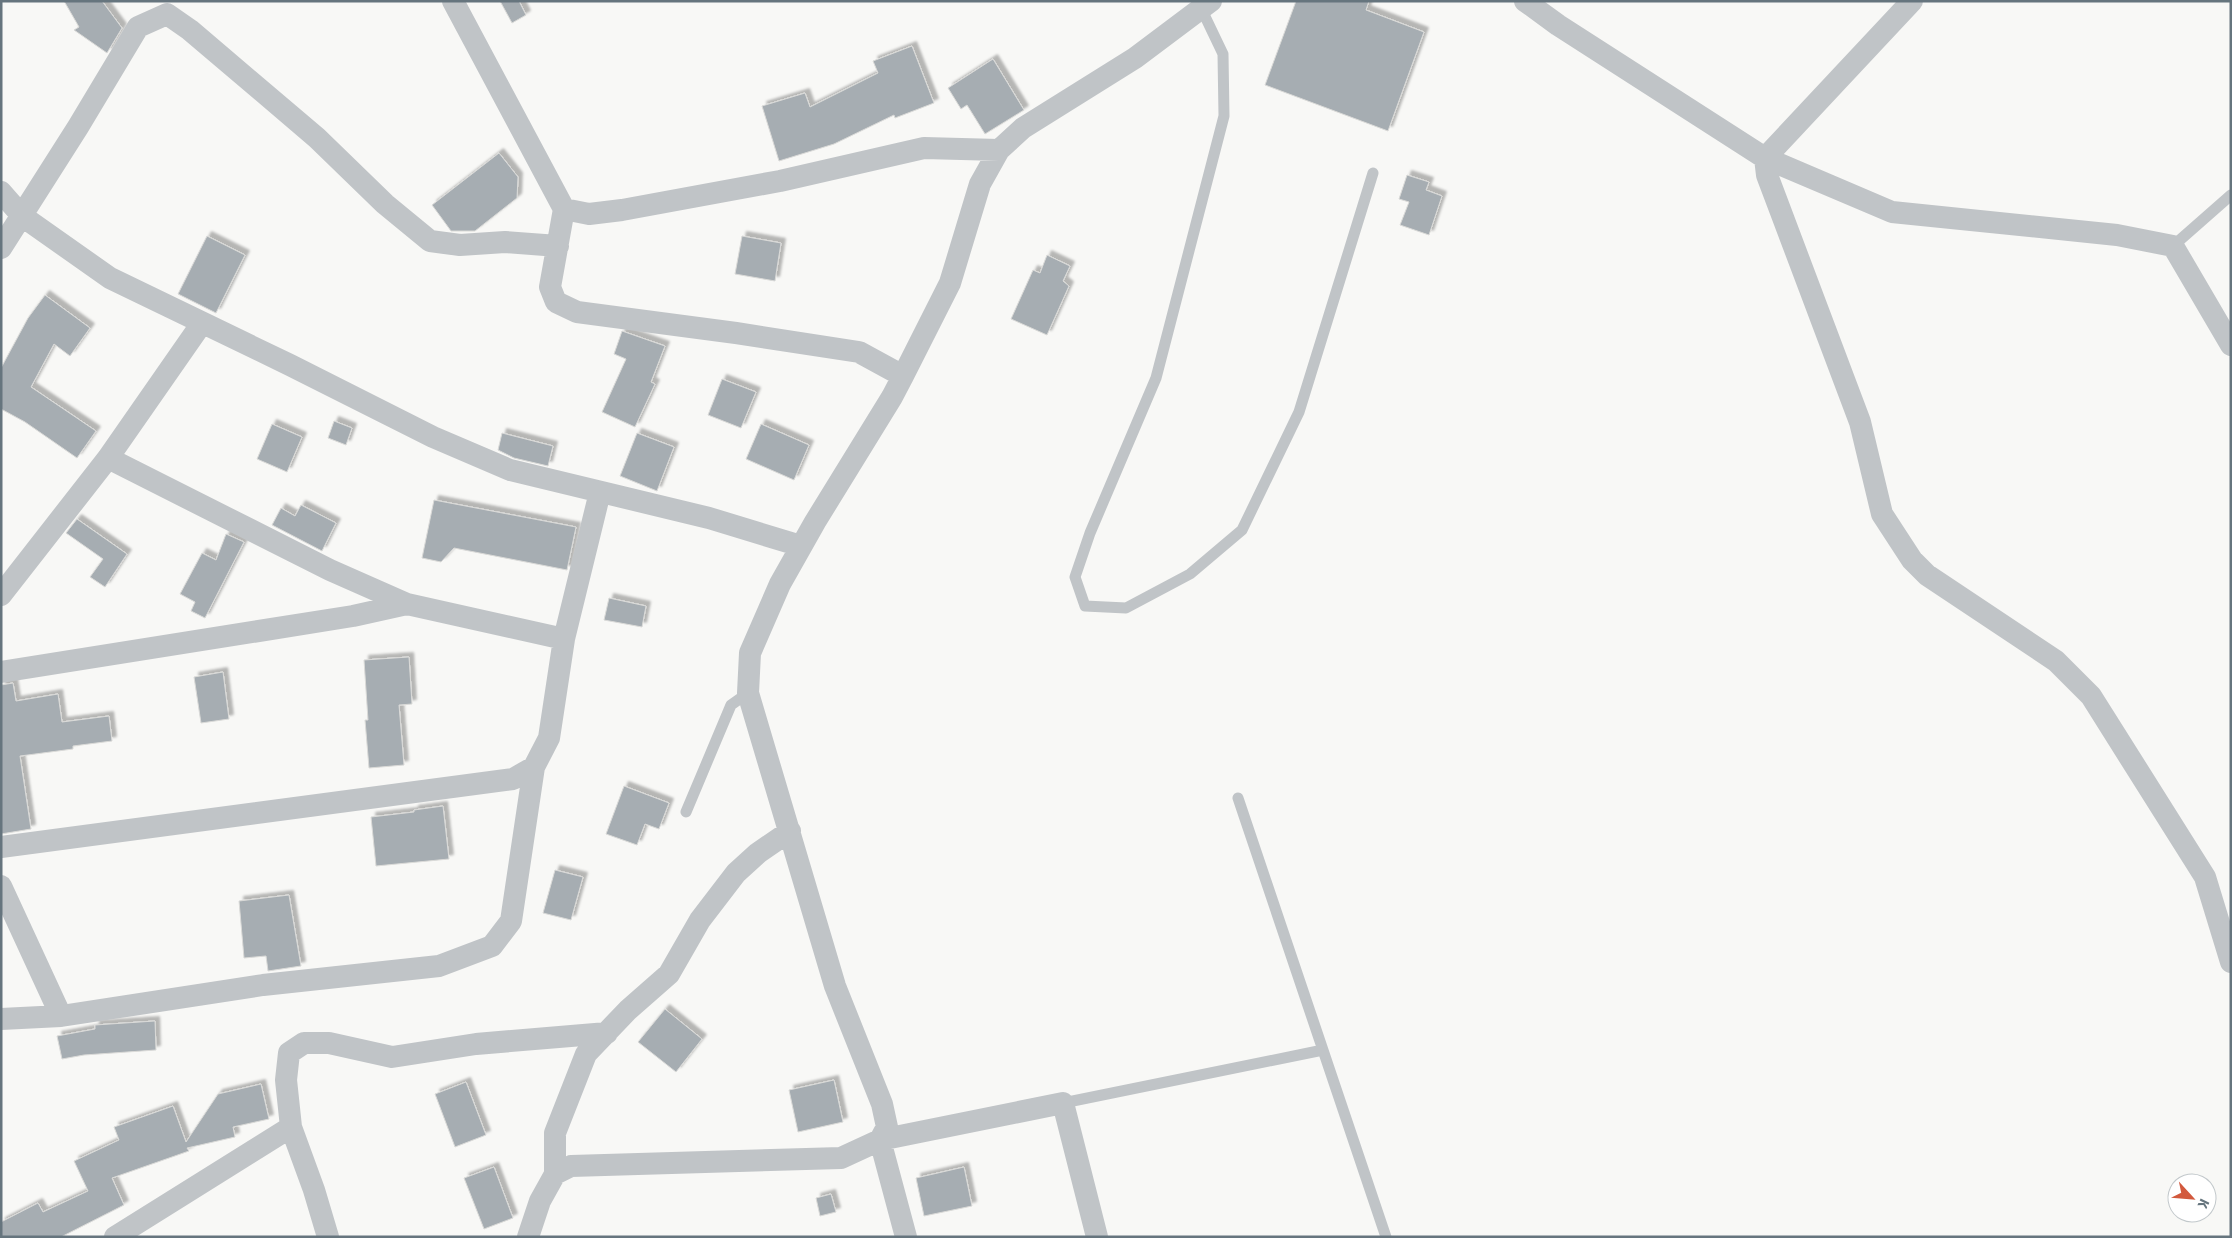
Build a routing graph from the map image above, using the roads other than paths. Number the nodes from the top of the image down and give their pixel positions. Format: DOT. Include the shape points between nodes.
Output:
graph roads {
  1 [pos="453,1"];
  2 [pos="1525,1"];
  3 [pos="1912,1"];
  4 [pos="1206,5"];
  5 [pos="999,150"];
  6 [pos="1765,158"];
  7 [pos="1373,173"];
  8 [pos="1,192"];
  9 [pos="2231,194"];
  10 [pos="564,209"];
  11 [pos="22,216"];
  12 [pos="558,246"];
  13 [pos="2173,246"];
  14 [pos="1,248"];
  15 [pos="202,323"];
  16 [pos="2231,345"];
  17 [pos="903,376"];
  18 [pos="108,458"];
  19 [pos="600,492"];
  20 [pos="802,546"];
  21 [pos="1,595"];
  22 [pos="408,604"];
  23 [pos="564,640"];
  24 [pos="1,672"];
  25 [pos="748,693"];
  26 [pos="534,767"];
  27 [pos="1238,798"];
  28 [pos="686,812"];
  29 [pos="790,831"];
  30 [pos="1,847"];
  31 [pos="1,886"];
  32 [pos="2231,962"];
  33 [pos="61,1016"];
  34 [pos="1,1019"];
  35 [pos="607,1033"];
  36 [pos="1323,1050"];
  37 [pos="1063,1103"];
  38 [pos="291,1127"];
  39 [pos="880,1140"];
  40 [pos="555,1174"];
  41 [pos="116,1237"];
  42 [pos="328,1237"];
  43 [pos="528,1237"];
  44 [pos="906,1237"];
  45 [pos="1097,1237"];
  46 [pos="1386,1237"];
  1 -- 10 [label="street"];
  2 -- 6 [label="street" via="1566,31"];
  3 -- 6 [label="street"];
  4 -- 5 [label="street" via="1135,58 1022,128"];
  4 -- 7 [label="lane" via="1223,54 1224,116 1156,378 1090,533 1075,577 1085,606 1126,608 1190,574 1242,530 1300,412"];
  5 -- 10 [label="street" via="924,148 780,181 622,210 589,214"];
  5 -- 17 [label="street" via="980,184 950,283"];
  6 -- 13 [label="street" via="1892,212 2117,235"];
  6 -- 32 [label="street" via="1767,175 1860,422 1882,514 1912,560 1927,575 2056,661 2091,696 2205,877"];
  8 -- 11 [label="street"];
  9 -- 13 [label="lane"];
  10 -- 12 [label="street"];
  11 -- 12 [label="street" via="138,27 167,14 318,138 385,204 430,241 460,245 505,242"];
  11 -- 14 [label="street"];
  11 -- 15 [label="street" via="110,278"];
  12 -- 17 [label="street" via="550,287 556,302 577,312 859,352"];
  13 -- 16 [label="street"];
  15 -- 18 [label="street"];
  15 -- 19 [label="street" via="493,463"];
  17 -- 20 [label="street"];
  18 -- 21 [label="street"];
  18 -- 22 [label="street" via="330,570"];
  19 -- 20 [label="street" via="709,518"];
  19 -- 23 [label="street"];
  20 -- 25 [label="street" via="780,584 750,653"];
  22 -- 23 [label="street"];
  22 -- 24 [label="street" via="353,616"];
  23 -- 26 [label="street" via="548,738"];
  25 -- 28 [label="lane" via="731,705"];
  25 -- 29 [label="street"];
  26 -- 30 [label="street" via="513,779"];
  26 -- 33 [label="street" via="511,921 492,946 439,966 263,986"];
  27 -- 36 [label="lane"];
  29 -- 35 [label="street" via="736,873 700,920 669,974"];
  29 -- 39 [label="street" via="835,986 882,1104 887,1127"];
  31 -- 33 [label="street"];
  33 -- 34 [label="street"];
  35 -- 38 [label="street" via="476,1044 392,1057 329,1043 304,1043 289,1054 286,1080"];
  35 -- 40 [label="street" via="586,1054 555,1132"];
  36 -- 37 [label="lane"];
  36 -- 46 [label="lane"];
  37 -- 39 [label="street"];
  37 -- 45 [label="street"];
  38 -- 41 [label="street"];
  38 -- 42 [label="street"];
  39 -- 40 [label="street" via="841,1158 571,1166"];
  39 -- 44 [label="street"];
  40 -- 43 [label="street" via="540,1201"];
}
